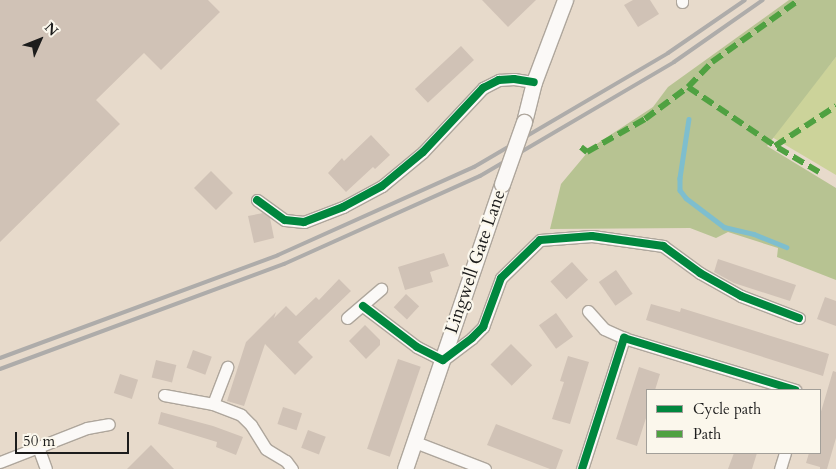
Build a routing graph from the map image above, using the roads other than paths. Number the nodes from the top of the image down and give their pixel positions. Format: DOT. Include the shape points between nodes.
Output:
graph roads {
  1 [pos="565,0"];
  2 [pos="534,82"];
  3 [pos="258,200"];
  4 [pos="381,288"];
  5 [pos="364,306"];
  6 [pos="588,310"];
  7 [pos="347,318"];
  8 [pos="799,318"];
  9 [pos="624,338"];
  10 [pos="443,360"];
  11 [pos="227,367"];
  12 [pos="792,389"];
  13 [pos="164,395"];
  14 [pos="213,404"];
  15 [pos="109,424"];
  16 [pos="415,442"];
  17 [pos="38,447"];
  18 [pos="785,454"];
  19 [pos="0,462"];
  20 [pos="46,469"];
  21 [pos="292,469"];
  22 [pos="406,469"];
  23 [pos="485,469"];
  24 [pos="582,469"];
  25 [pos="780,469"];
  1 -- 2 [label="street, Lingwell Gate Lane"];
  2 -- 3 [label="street" via="499,80 483,88 423,152 382,186 344,207 304,222 285,220"];
  2 -- 10 [label="street, Lingwell Gate Lane, bridge" via="524,122"];
  4 -- 5 [label="street"];
  5 -- 7 [label="street"];
  5 -- 10 [label="street" via="417,347"];
  6 -- 9 [label="street" via="604,329"];
  8 -- 10 [label="street" via="740,296 663,246 592,236 540,240 501,278 482,326"];
  9 -- 12 [label="street"];
  9 -- 24 [label="street"];
  10 -- 16 [label="street, Lingwell Gate Lane"];
  11 -- 14 [label="street"];
  13 -- 14 [label="street"];
  14 -- 21 [label="street" via="241,415 266,449 286,461"];
  15 -- 17 [label="street" via="87,428"];
  16 -- 22 [label="street, Lingwell Gate Lane"];
  16 -- 23 [label="street"];
  17 -- 19 [label="street"];
  17 -- 20 [label="street"];
  18 -- 25 [label="street"];
}
